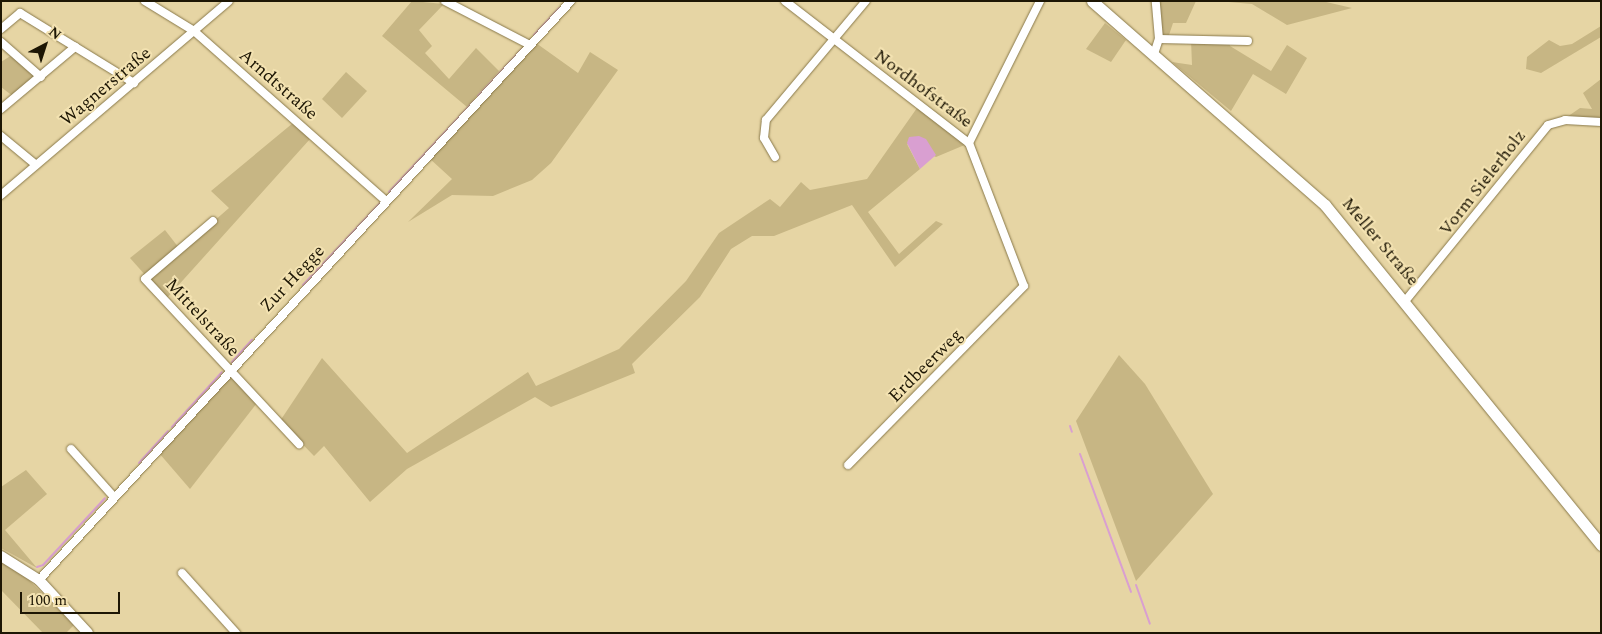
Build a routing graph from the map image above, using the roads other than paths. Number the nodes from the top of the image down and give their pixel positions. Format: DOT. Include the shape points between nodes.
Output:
graph roads {
  1 [pos="145,1"];
  2 [pos="229,1"];
  3 [pos="445,1"];
  4 [pos="571,1"];
  5 [pos="784,1"];
  6 [pos="866,1"];
  7 [pos="1040,1"];
  8 [pos="1092,1"];
  9 [pos="1156,1"];
  10 [pos="1,29"];
  11 [pos="194,31"];
  12 [pos="832,38"];
  13 [pos="1159,39"];
  14 [pos="1248,40"];
  15 [pos="1,42"];
  16 [pos="530,45"];
  17 [pos="75,47"];
  18 [pos="1154,54"];
  19 [pos="41,77"];
  20 [pos="134,83"];
  21 [pos="1,109"];
  22 [pos="1601,122"];
  23 [pos="1,136"];
  24 [pos="969,143"];
  25 [pos="775,158"];
  26 [pos="36,165"];
  27 [pos="1,194"];
  28 [pos="386,201"];
  29 [pos="213,221"];
  30 [pos="1024,286"];
  31 [pos="1406,300"];
  32 [pos="229,370"];
  33 [pos="299,444"];
  34 [pos="71,449"];
  35 [pos="848,465"];
  36 [pos="113,496"];
  37 [pos="1601,545"];
  38 [pos="1,556"];
  39 [pos="182,573"];
  40 [pos="39,580"];
  41 [pos="88,633"];
  42 [pos="236,633"];
  1 -- 11 [label="street, Arndtstraße"];
  2 -- 11 [label="street, Wagnerstraße"];
  3 -- 16 [label="street"];
  4 -- 16 [label="street, Zur Hegge"];
  5 -- 12 [label="street, Nordhofstraße"];
  6 -- 12 [label="street"];
  7 -- 24 [label="street"];
  8 -- 18 [label="main road, Meller Straße"];
  9 -- 13 [label="street"];
  10 -- 17 [label="street" via="20,13"];
  11 -- 20 [label="street, Wagnerstraße"];
  11 -- 28 [label="street, Arndtstraße"];
  12 -- 24 [label="street, Nordhofstraße"];
  12 -- 25 [label="street" via="766,120 764,138"];
  13 -- 14 [label="street"];
  13 -- 18 [label="street"];
  15 -- 19 [label="street"];
  16 -- 28 [label="street, Zur Hegge"];
  17 -- 19 [label="street"];
  17 -- 20 [label="street"];
  18 -- 31 [label="main road, Meller Straße" via="1310,189"];
  19 -- 21 [label="street"];
  20 -- 26 [label="street, Wagnerstraße"];
  22 -- 31 [label="street, Vorm Sielerholz" via="1565,120 1548,125"];
  23 -- 26 [label="street"];
  24 -- 30 [label="street, Nordhofstraße"];
  26 -- 27 [label="street, Wagnerstraße"];
  28 -- 32 [label="street, Zur Hegge"];
  29 -- 32 [label="street, Mittelstraße" via="145,280"];
  30 -- 35 [label="street, Erdbeerweg"];
  31 -- 37 [label="main road, Meller Straße"];
  32 -- 33 [label="street, Mittelstraße"];
  32 -- 36 [label="street, Zur Hegge"];
  34 -- 36 [label="street"];
  36 -- 40 [label="street, Zur Hegge"];
  38 -- 40 [label="street"];
  39 -- 42 [label="street"];
  40 -- 41 [label="street"];
}
